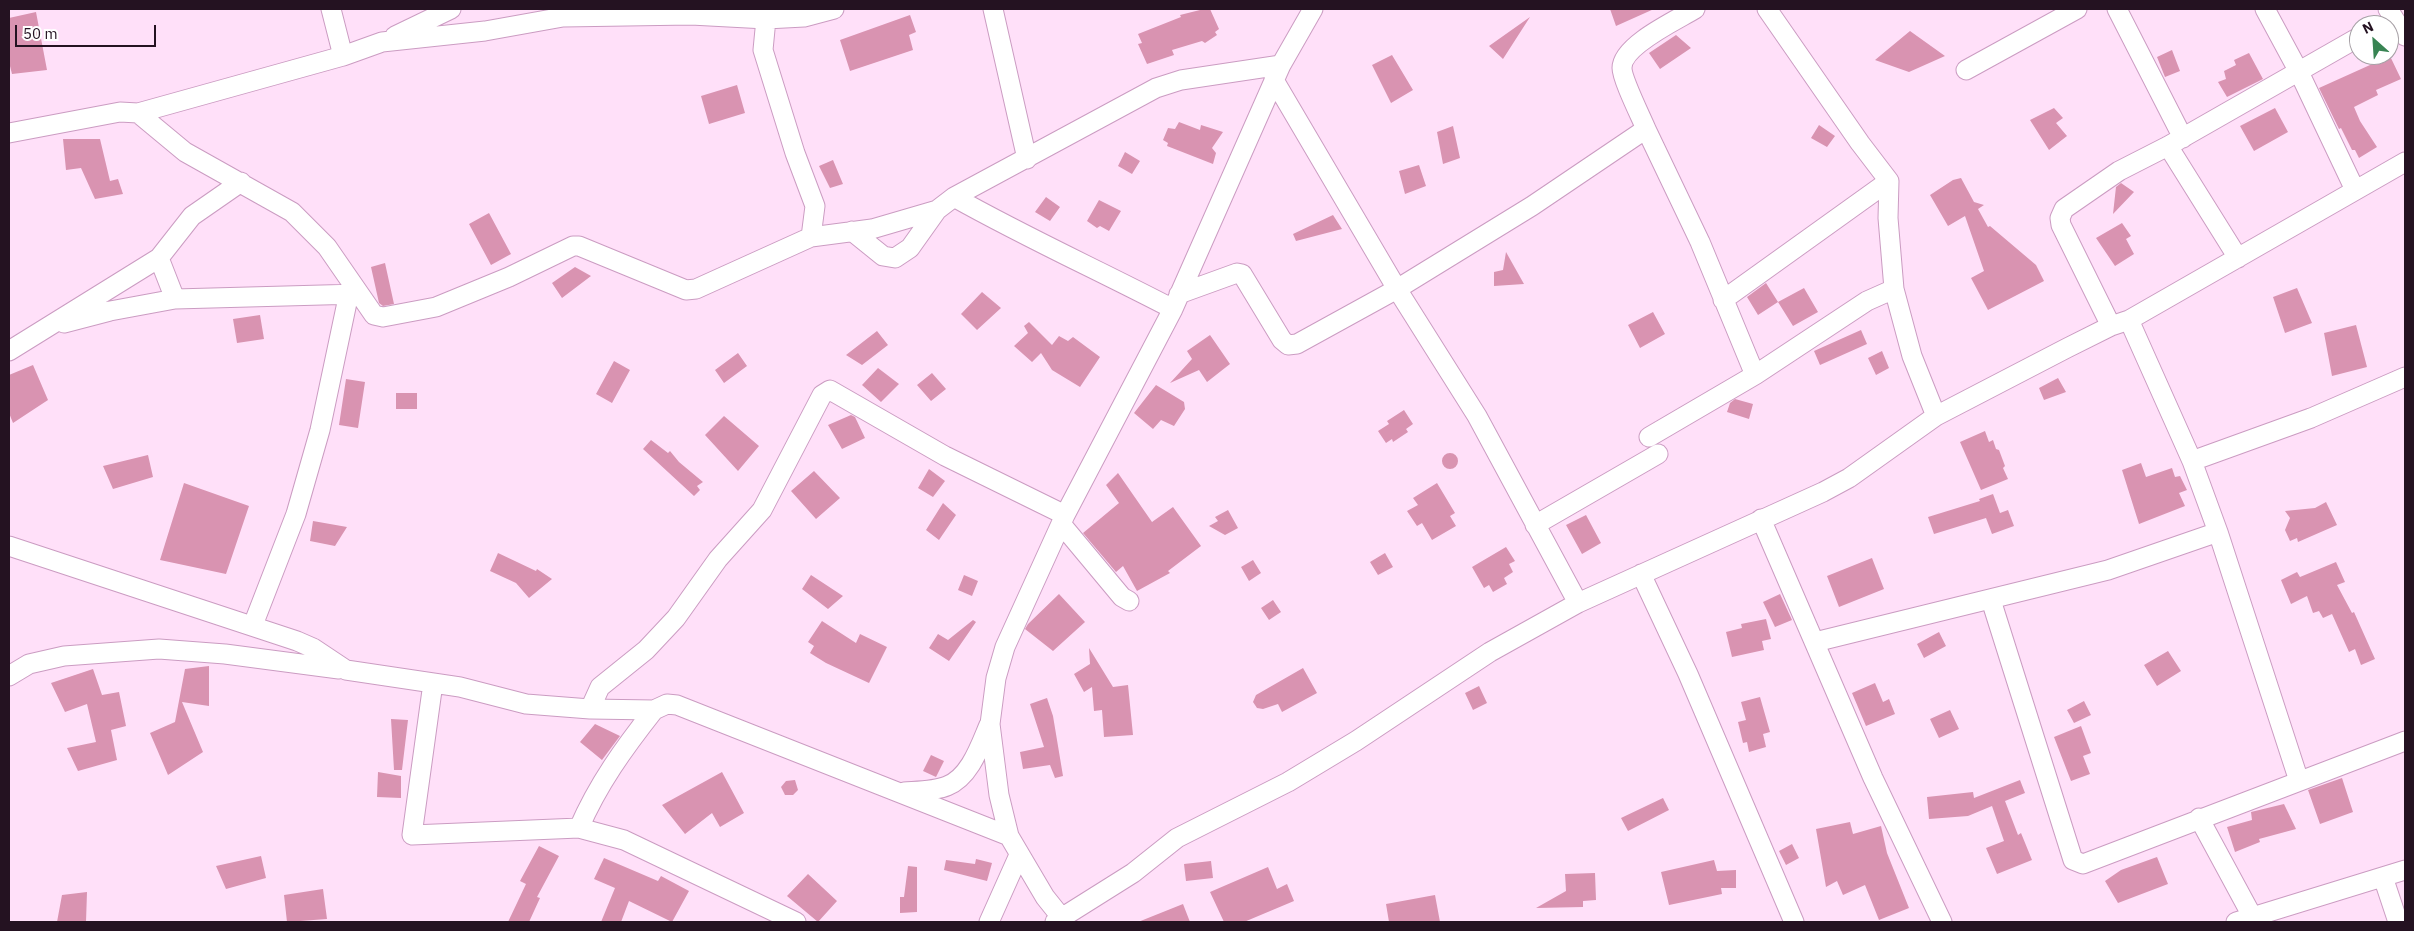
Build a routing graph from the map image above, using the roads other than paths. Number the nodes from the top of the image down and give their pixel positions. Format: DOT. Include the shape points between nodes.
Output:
graph roads {
  1 [pos="330,9"];
  2 [pos="451,9"];
  3 [pos="834,9"];
  4 [pos="993,9"];
  5 [pos="1313,9"];
  6 [pos="1695,9"];
  7 [pos="1767,9"];
  8 [pos="2077,9"];
  9 [pos="2117,9"];
  10 [pos="2265,9"];
  11 [pos="766,19"];
  12 [pos="382,42"];
  13 [pos="2349,43"];
  14 [pos="343,56"];
  15 [pos="1966,70"];
  16 [pos="1278,72"];
  17 [pos="2299,72"];
  18 [pos="138,113"];
  19 [pos="1646,129"];
  20 [pos="9,134"];
  21 [pos="2176,142"];
  22 [pos="1027,159"];
  23 [pos="2405,162"];
  24 [pos="241,182"];
  25 [pos="1889,182"];
  26 [pos="2355,190"];
  27 [pos="954,197"];
  28 [pos="937,210"];
  29 [pos="852,230"];
  30 [pos="811,237"];
  31 [pos="159,258"];
  32 [pos="2238,258"];
  33 [pos="1397,289"];
  34 [pos="1894,289"];
  35 [pos="354,293"];
  36 [pos="175,299"];
  37 [pos="1724,300"];
  38 [pos="1176,302"];
  39 [pos="2129,320"];
  40 [pos="2111,326"];
  41 [pos="48,327"];
  42 [pos="9,351"];
  43 [pos="1755,375"];
  44 [pos="2405,377"];
  45 [pos="1936,416"];
  46 [pos="1649,437"];
  47 [pos="1658,454"];
  48 [pos="2192,461"];
  49 [pos="1063,520"];
  50 [pos="1760,520"];
  51 [pos="1535,525"];
  52 [pos="2218,532"];
  53 [pos="9,546"];
  54 [pos="1641,574"];
  55 [pos="1991,600"];
  56 [pos="1129,601"];
  57 [pos="1578,603"];
  58 [pos="253,625"];
  59 [pos="1815,642"];
  60 [pos="346,670"];
  61 [pos="9,676"];
  62 [pos="433,683"];
  63 [pos="590,709"];
  64 [pos="654,710"];
  65 [pos="990,724"];
  66 [pos="2405,742"];
  67 [pos="2299,781"];
  68 [pos="901,793"];
  69 [pos="2199,818"];
  70 [pos="579,828"];
  71 [pos="1009,836"];
  72 [pos="1019,855"];
  73 [pos="2405,870"];
  74 [pos="2383,877"];
  75 [pos="2291,914"];
  76 [pos="2244,919"];
  77 [pos="1061,921"];
  78 [pos="796,922"];
  79 [pos="989,922"];
  80 [pos="1794,922"];
  81 [pos="1942,922"];
  82 [pos="2398,922"];
  1 -- 14 [label="street"];
  2 -- 12 [label="street"];
  3 -- 11 [label="street" via="804,18"];
  4 -- 22 [label="street"];
  5 -- 16 [label="street"];
  6 -- 19 [label="street" via="1634,46 1625,58 1622,69"];
  7 -- 25 [label="street"];
  8 -- 15 [label="street"];
  9 -- 21 [label="street"];
  10 -- 17 [label="street"];
  11 -- 12 [label="street" via="691,14 563,17 485,31"];
  11 -- 30 [label="street" via="763,50 815,206"];
  12 -- 14 [label="street"];
  13 -- 17 [label="street"];
  14 -- 18 [label="street"];
  16 -- 22 [label="street" via="1170,82"];
  16 -- 33 [label="street"];
  16 -- 38 [label="street"];
  17 -- 21 [label="street"];
  17 -- 26 [label="street"];
  18 -- 20 [label="street" via="120,112"];
  18 -- 24 [label="street" via="185,152"];
  19 -- 33 [label="street" via="1532,206"];
  19 -- 37 [label="street"];
  21 -- 32 [label="street"];
  21 -- 40 [label="street" via="2119,171 2068,205 2060,218"];
  22 -- 27 [label="street"];
  23 -- 26 [label="street"];
  24 -- 31 [label="street" via="192,216"];
  24 -- 35 [label="street" via="292,212 327,247"];
  25 -- 34 [label="street" via="1888,218"];
  25 -- 37 [label="street"];
  26 -- 32 [label="street"];
  27 -- 28 [label="street"];
  27 -- 38 [label="street" via="999,222"];
  28 -- 29 [label="street" via="872,229"];
  28 -- 29 [label="street" via="910,248 895,258 884,256"];
  29 -- 30 [label="street"];
  30 -- 35 [label="street" via="696,289 686,290 573,246 436,307 383,317 374,315"];
  31 -- 36 [label="street"];
  31 -- 41 [label="street"];
  32 -- 39 [label="street"];
  33 -- 38 [label="street" via="1297,344 1288,345 1242,274 1237,273"];
  33 -- 51 [label="street" via="1477,416"];
  34 -- 43 [label="street" via="1867,301"];
  34 -- 45 [label="street" via="1912,356"];
  35 -- 36 [label="street"];
  35 -- 58 [label="street" via="301,495"];
  36 -- 41 [label="street"];
  37 -- 43 [label="street"];
  38 -- 49 [label="street"];
  39 -- 40 [label="street"];
  39 -- 48 [label="street"];
  40 -- 45 [label="street"];
  41 -- 42 [label="street"];
  43 -- 46 [label="street"];
  44 -- 48 [label="street" via="2311,418"];
  45 -- 50 [label="street" via="1849,478"];
  47 -- 51 [label="street"];
  48 -- 52 [label="street"];
  49 -- 56 [label="street" via="1122,597"];
  49 -- 63 [label="street" via="830,390 826,391 762,510 718,559 676,618 646,650 600,687"];
  49 -- 65 [label="street" via="1005,647 996,678"];
  50 -- 54 [label="street"];
  50 -- 59 [label="street"];
  51 -- 57 [label="street"];
  52 -- 55 [label="street" via="2108,570"];
  52 -- 67 [label="street"];
  53 -- 58 [label="street"];
  54 -- 57 [label="street"];
  54 -- 80 [label="street" via="1688,674"];
  55 -- 59 [label="street"];
  55 -- 69 [label="street" via="2073,860 2083,864"];
  57 -- 77 [label="street" via="1490,652 1288,782 1177,838 1133,873"];
  58 -- 60 [label="street" via="313,648"];
  59 -- 81 [label="street" via="1873,778"];
  60 -- 61 [label="street" via="159,649 64,656 29,664"];
  60 -- 62 [label="street"];
  62 -- 63 [label="street" via="526,704"];
  62 -- 70 [label="street" via="412,836"];
  63 -- 64 [label="street"];
  64 -- 68 [label="street" via="667,704 694,710"];
  64 -- 70 [label="street" via="608,770"];
  65 -- 68 [label="street" via="960,778 946,787"];
  65 -- 71 [label="street" via="999,795"];
  66 -- 67 [label="street"];
  67 -- 69 [label="street"];
  68 -- 71 [label="street"];
  69 -- 76 [label="street"];
  70 -- 78 [label="street" via="624,840"];
  71 -- 72 [label="street"];
  72 -- 77 [label="street"];
  72 -- 79 [label="street"];
  73 -- 74 [label="street"];
  74 -- 75 [label="street"];
  74 -- 82 [label="street"];
  75 -- 76 [label="street"];
}
